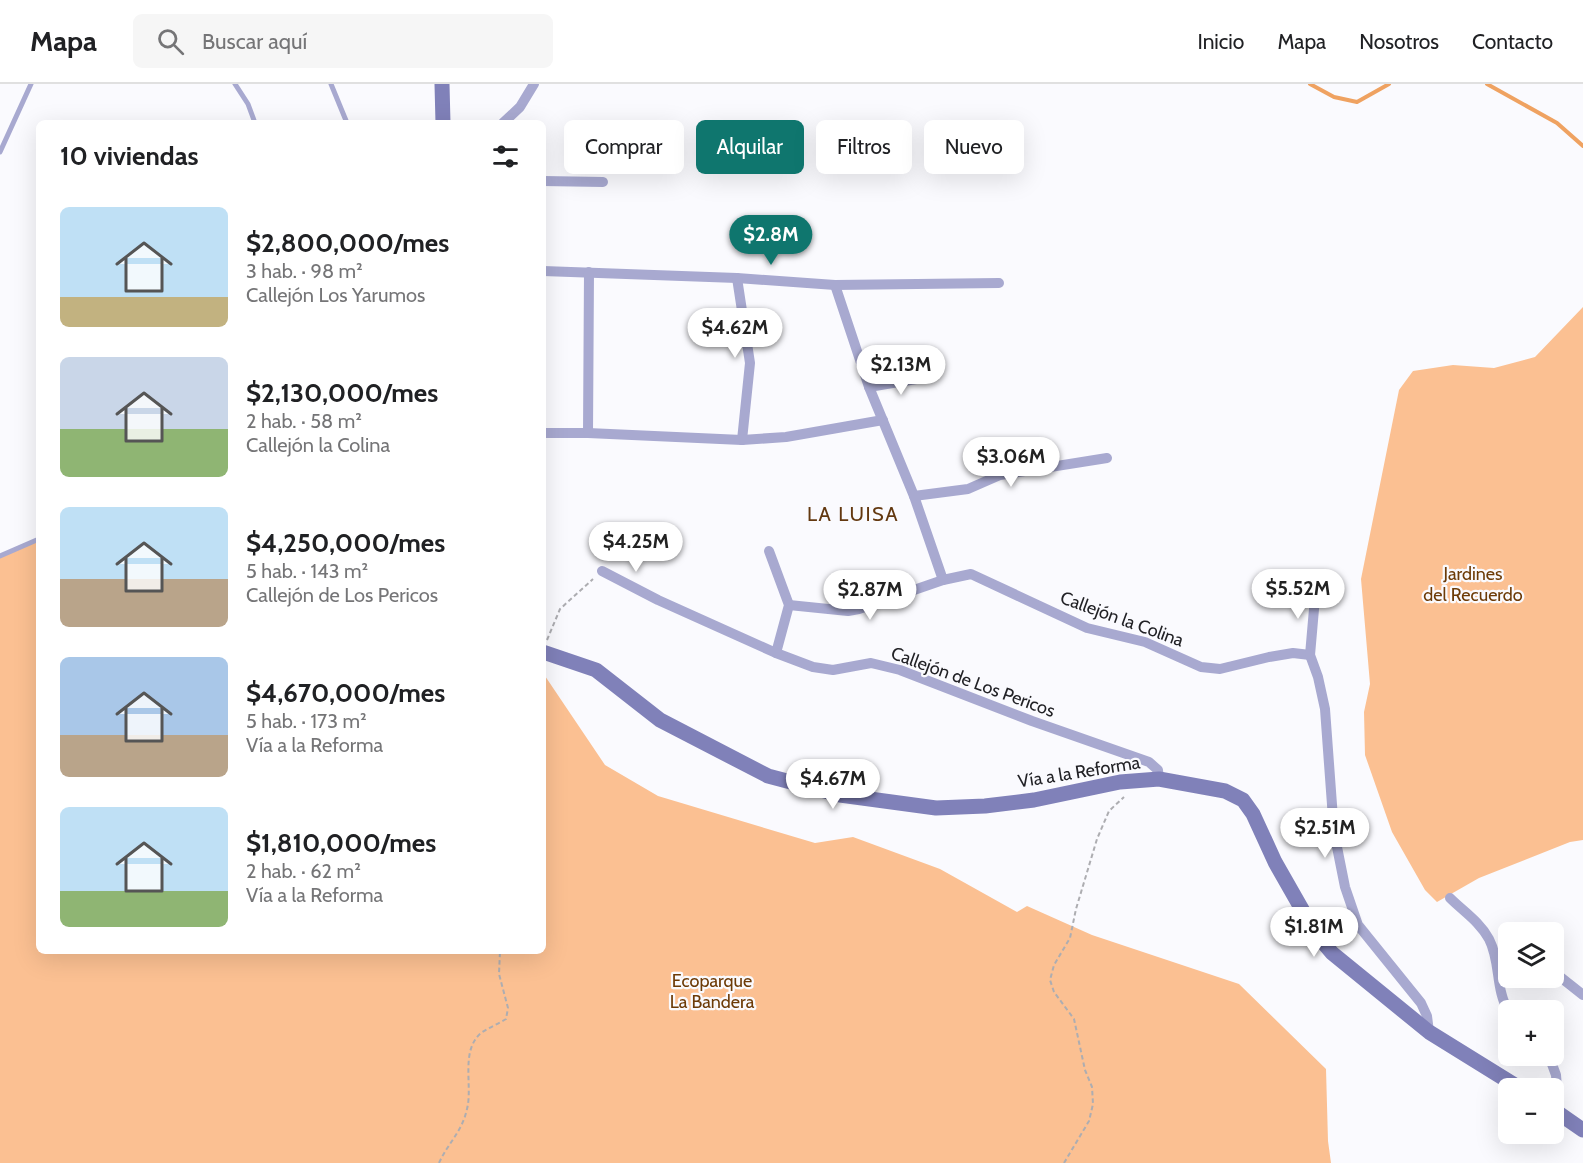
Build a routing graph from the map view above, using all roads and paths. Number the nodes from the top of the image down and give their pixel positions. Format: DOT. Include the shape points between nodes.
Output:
graph roads {
  1 [pos="31,84"];
  2 [pos="235,84"];
  3 [pos="331,84"];
  4 [pos="442,84"];
  5 [pos="534,84"];
  6 [pos="254,120"];
  7 [pos="346,120"];
  8 [pos="443,120"];
  9 [pos="506,120"];
  10 [pos="0,152"];
  11 [pos="546,181"];
  12 [pos="603,182"];
  13 [pos="546,271"];
  14 [pos="589,272"];
  15 [pos="737,278"];
  16 [pos="999,283"];
  17 [pos="835,285"];
  18 [pos="928,377"];
  19 [pos="869,387"];
  20 [pos="883,420"];
  21 [pos="546,433"];
  22 [pos="588,433"];
  23 [pos="742,440"];
  24 [pos="1107,458"];
  25 [pos="914,496"];
  26 [pos="36,540"];
  27 [pos="769,551"];
  28 [pos="0,556"];
  29 [pos="602,571"];
  30 [pos="943,580"];
  31 [pos="1316,586"];
  32 [pos="789,605"];
  33 [pos="546,644"];
  34 [pos="546,652"];
  35 [pos="776,653"];
  36 [pos="1310,656"];
  37 [pos="1159,779"];
  38 [pos="1130,794"];
  39 [pos="1450,898"];
  40 [pos="500,954"];
  41 [pos="1564,980"];
  42 [pos="1583,995"];
  43 [pos="1503,1000"];
  44 [pos="1429,1032"];
  45 [pos="1503,1078"];
  46 [pos="1564,1117"];
  47 [pos="1583,1130"];
  48 [pos="439,1163"];
  49 [pos="1064,1163"];
  1 -- 10 [label="lane"];
  2 -- 6 [label="lane"];
  3 -- 7 [label="lane"];
  4 -- 8 [label="street"];
  5 -- 9 [label="street"];
  11 -- 12 [label="street"];
  13 -- 14 [label="street"];
  14 -- 15 [label="street"];
  14 -- 22 [label="street"];
  15 -- 17 [label="street"];
  15 -- 23 [label="street" via="750,363"];
  16 -- 17 [label="street"];
  17 -- 19 [label="street"];
  18 -- 19 [label="street"];
  19 -- 20 [label="street"];
  20 -- 23 [label="street" via="786,437"];
  20 -- 25 [label="street"];
  21 -- 22 [label="street"];
  22 -- 23 [label="street"];
  24 -- 25 [label="street" via="1000,475 968,489"];
  25 -- 30 [label="street"];
  26 -- 28 [label="lane"];
  27 -- 32 [label="street"];
  29 -- 33 [label="path" via="560,609"];
  29 -- 35 [label="street, Callejón de Los Pericos"];
  30 -- 32 [label="street, Callejón la Colina" via="848,611"];
  30 -- 36 [label="street, Callejón la Colina" via="971,574 1087,628 1145,642 1201,667 1220,669 1293,653"];
  31 -- 36 [label="street"];
  32 -- 35 [label="street"];
  34 -- 37 [label="street, Vía a la Reforma" via="596,670 660,720 768,776 840,795 936,808 985,806 1120,782"];
  35 -- 37 [label="street, Callejón de Los Pericos" via="833,670 871,663 900,670 1149,762 1158,770"];
  36 -- 44 [label="street" via="1325,710 1334,832 1345,888 1358,925 1421,1003"];
  37 -- 44 [label="street, Vía a la Reforma" via="1225,791 1244,800 1316,934 1332,953"];
  38 -- 49 [label="path" via="1109,811 1097,839 1070,938 1050,980 1074,1019 1092,1087 1089,1121"];
  39 -- 43 [label="street" via="1490,940"];
  40 -- 48 [label="path" via="499,974 508,1008 506,1019 483,1031 471,1048 468,1108 457,1137"];
  41 -- 42 [label="street"];
  44 -- 45 [label="street, Vía a la Reforma"];
  46 -- 47 [label="street"];
}
